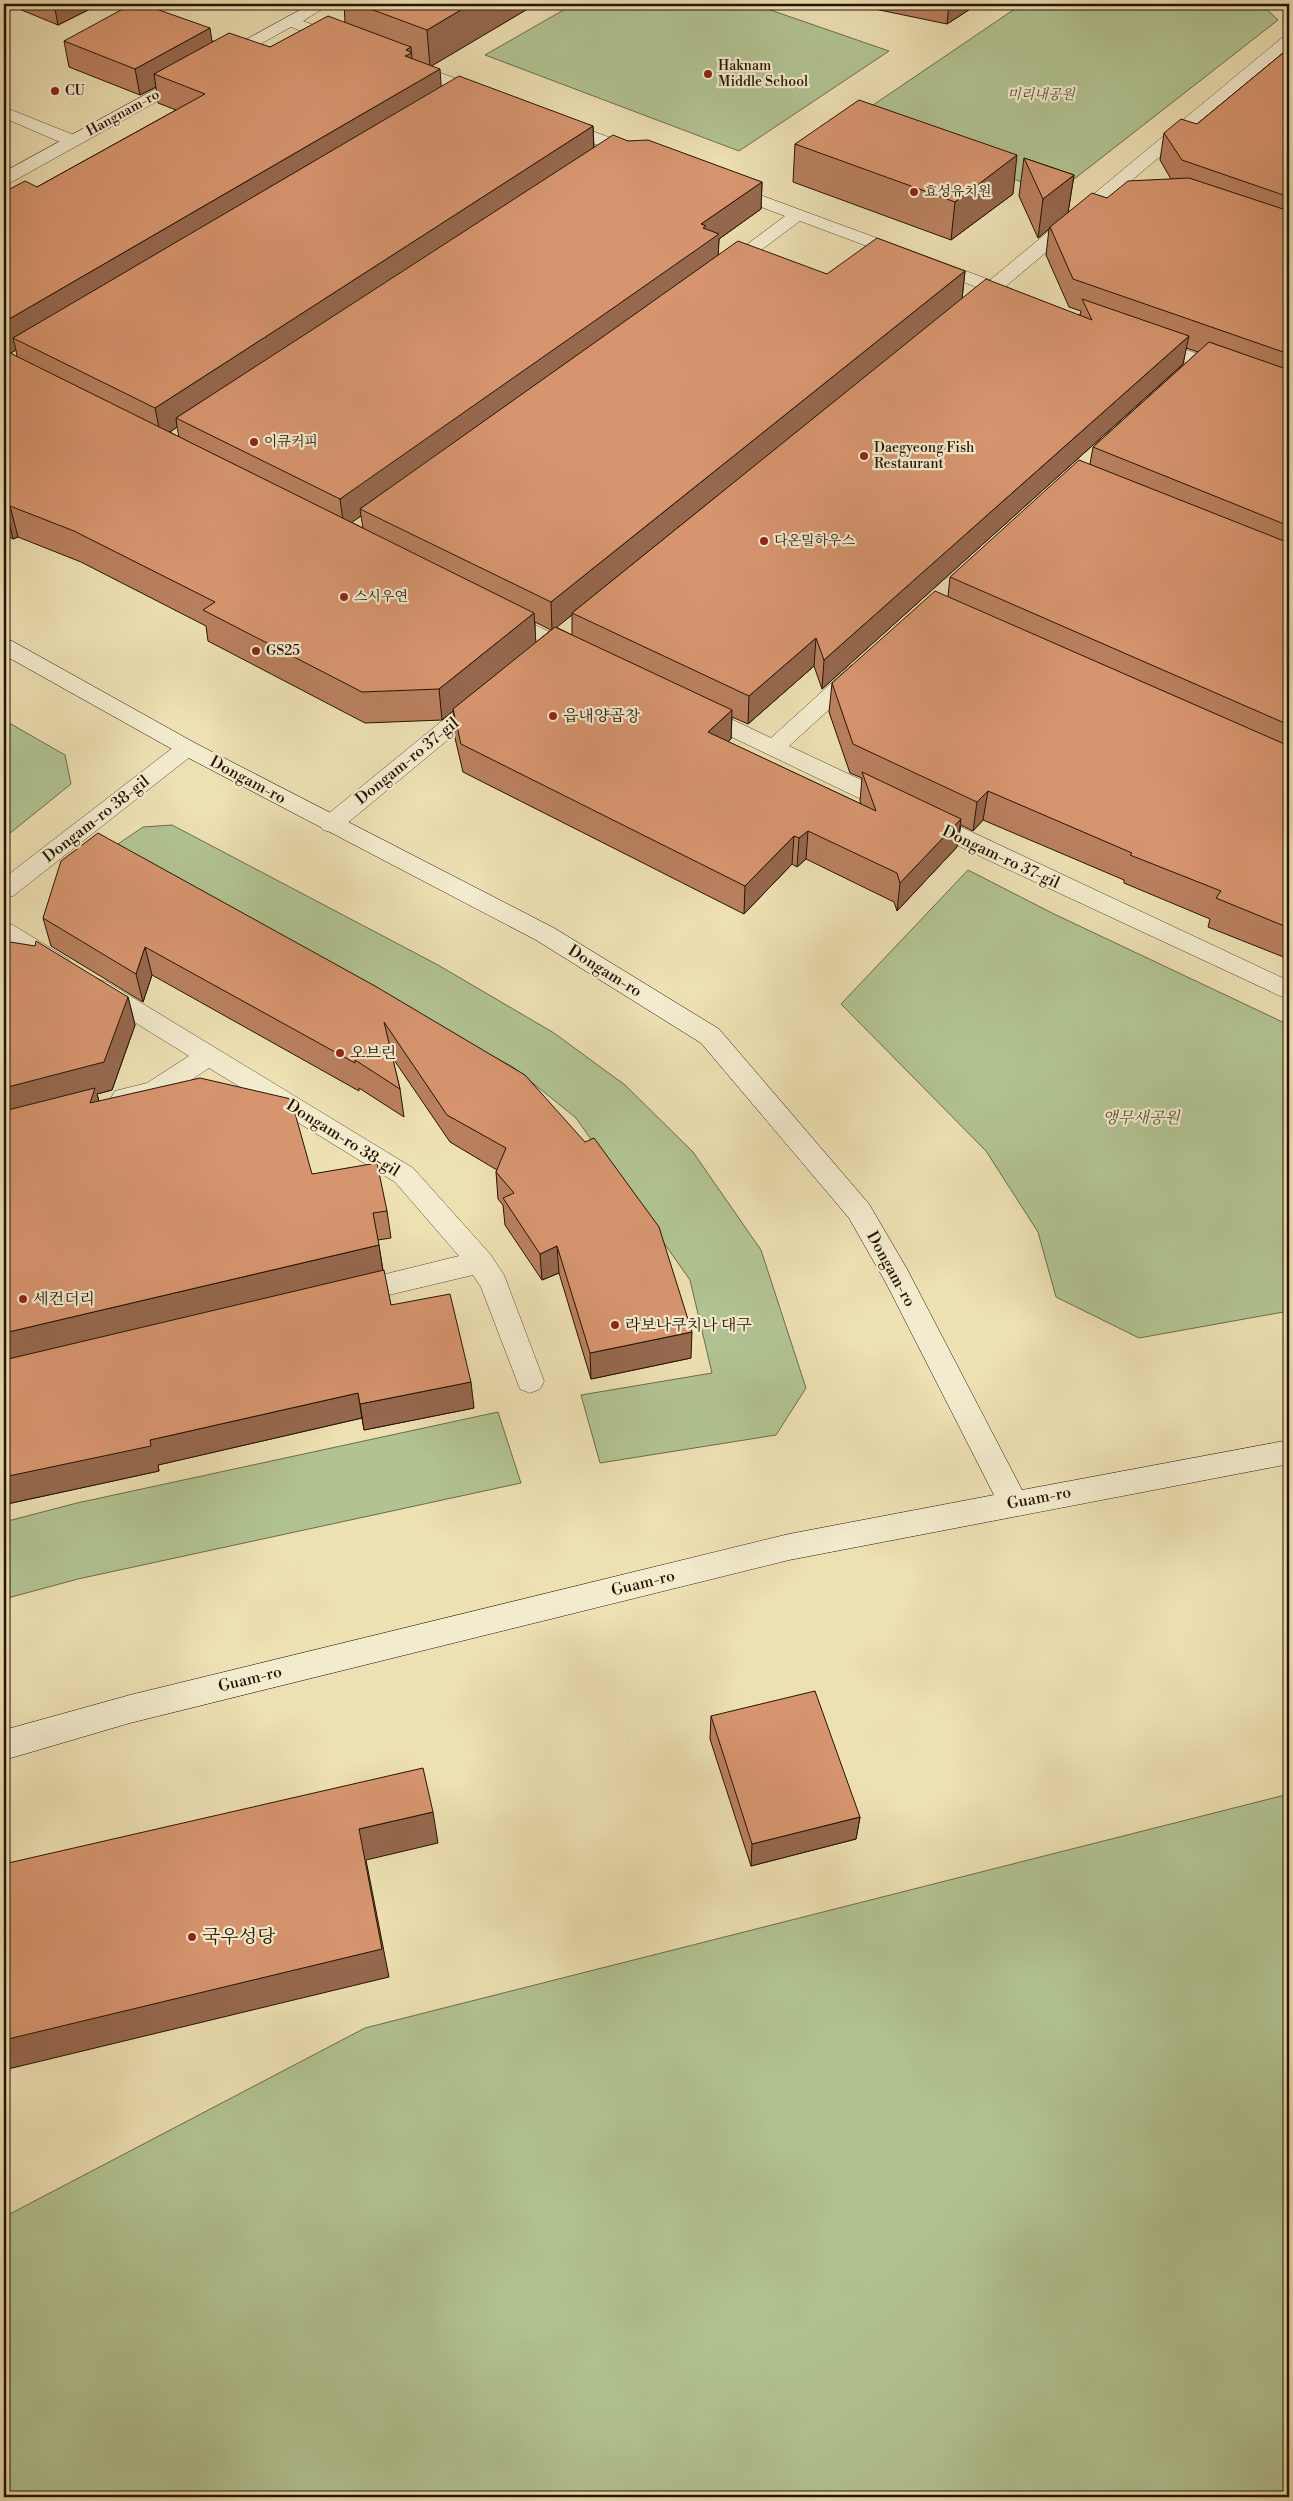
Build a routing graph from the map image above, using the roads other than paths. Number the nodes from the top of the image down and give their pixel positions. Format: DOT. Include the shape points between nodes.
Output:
graph roads {
  1 [pos="322,4"];
  2 [pos="289,21"];
  3 [pos="1289,40"];
  4 [pos="362,49"];
  5 [pos="389,59"];
  6 [pos="470,90"];
  7 [pos="453,100"];
  8 [pos="496,100"];
  9 [pos="4,112"];
  10 [pos="541,116"];
  11 [pos="73,141"];
  12 [pos="620,147"];
  13 [pos="604,158"];
  14 [pos="654,160"];
  15 [pos="1126,178"];
  16 [pos="4,179"];
  17 [pos="708,180"];
  18 [pos="1144,184"];
  19 [pos="799,214"];
  20 [pos="710,278"];
  21 [pos="992,288"];
  22 [pos="1020,297"];
  23 [pos="954,319"];
  24 [pos="1129,336"];
  25 [pos="1289,392"];
  26 [pos="484,608"];
  27 [pos="4,646"];
  28 [pos="869,661"];
  29 [pos="597,663"];
  30 [pos="499,686"];
  31 [pos="676,702"];
  32 [pos="187,748"];
  33 [pos="773,748"];
  34 [pos="331,824"];
  35 [pos="4,890"];
  36 [pos="4,931"];
  37 [pos="1289,991"];
  38 [pos="209,1056"];
  39 [pos="97,1105"];
  40 [pos="480,1262"];
  41 [pos="325,1299"];
  42 [pos="530,1381"];
  43 [pos="1289,1452"];
  44 [pos="1013,1503"];
  45 [pos="4,1745"];
  1 -- 2 [label="street, Hangnam-ro"];
  2 -- 4 [label="street"];
  2 -- 11 [label="street, Hangnam-ro"];
  3 -- 15 [label="street"];
  5 -- 6 [label="street"];
  6 -- 7 [label="street"];
  6 -- 8 [label="street"];
  9 -- 11 [label="street"];
  10 -- 12 [label="street"];
  11 -- 16 [label="street, Hangnam-ro"];
  12 -- 13 [label="street"];
  12 -- 14 [label="street"];
  15 -- 18 [label="street"];
  15 -- 21 [label="street"];
  17 -- 19 [label="street"];
  19 -- 20 [label="street"];
  19 -- 21 [label="street"];
  21 -- 22 [label="street"];
  21 -- 23 [label="street"];
  24 -- 25 [label="street" via="1193,368"];
  26 -- 29 [label="street"];
  27 -- 32 [label="street, Dongam-ro"];
  28 -- 33 [label="street"];
  30 -- 34 [label="street, Dongam-ro 37-gil"];
  31 -- 33 [label="street, Dongam-ro 37-gil"];
  32 -- 34 [label="street, Dongam-ro"];
  32 -- 35 [label="street, Dongam-ro 38-gil"];
  33 -- 37 [label="street, Dongam-ro 37-gil"];
  34 -- 44 [label="street, Dongam-ro" via="545,934 710,1036 859,1211 897,1277"];
  36 -- 38 [label="street, Dongam-ro 38-gil"];
  38 -- 39 [label="street" via="154,1091"];
  38 -- 40 [label="street, Dongam-ro 38-gil" via="404,1176"];
  40 -- 41 [label="street"];
  40 -- 42 [label="street, Dongam-ro 38-gil" via="494,1283"];
  43 -- 44 [label="street, Guam-ro"];
  44 -- 45 [label="street, Guam-ro" via="788,1547 130,1709"];
}
